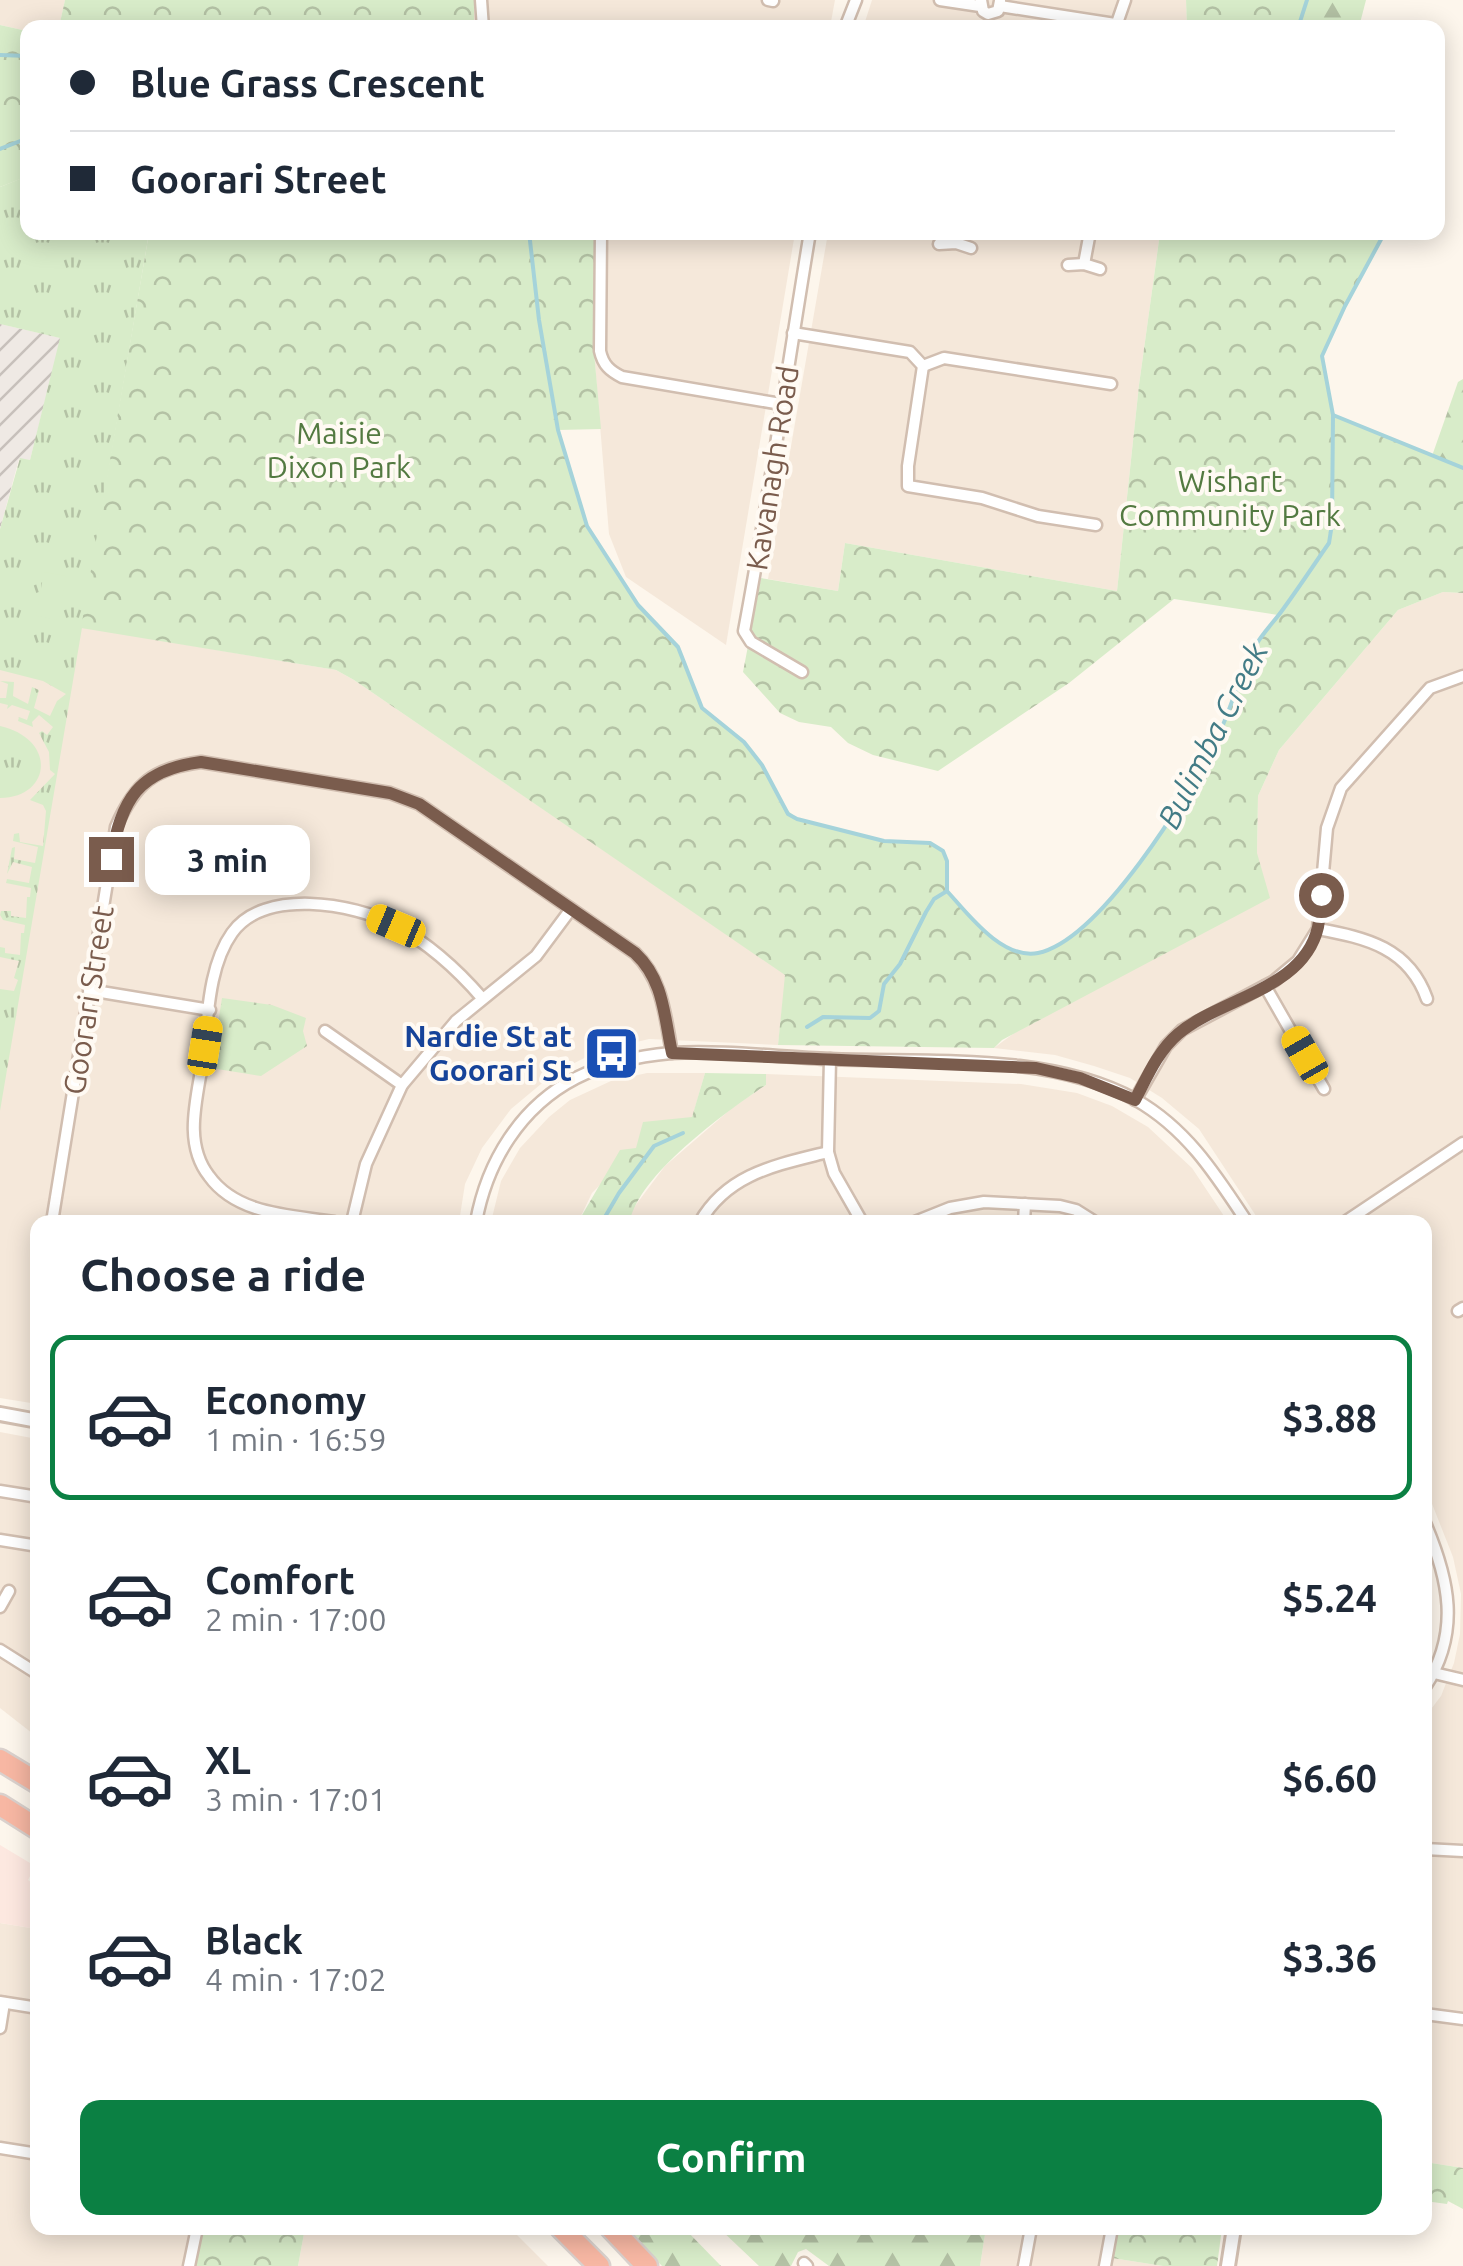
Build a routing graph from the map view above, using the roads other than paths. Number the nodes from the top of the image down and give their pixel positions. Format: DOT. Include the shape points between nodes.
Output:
graph roads {
  1 [pos="940,0"];
  2 [pos="1000,3"];
  3 [pos="983,7"];
  4 [pos="1086,20"];
  5 [pos="601,240"];
  6 [pos="809,240"];
  7 [pos="950,240"];
  8 [pos="959,240"];
  9 [pos="1088,240"];
  10 [pos="939,244"];
  11 [pos="971,248"];
  12 [pos="1084,264"];
  13 [pos="1068,265"];
  14 [pos="1100,269"];
  15 [pos="793,333"];
  16 [pos="923,366"];
  17 [pos="1111,384"];
  18 [pos="781,404"];
  19 [pos="1096,526"];
  20 [pos="802,672"];
  21 [pos="1463,676"];
  22 [pos="571,909"];
  23 [pos="1318,929"];
  24 [pos="1265,986"];
  25 [pos="89,990"];
  26 [pos="482,998"];
  27 [pos="1427,1000"];
  28 [pos="210,1010"];
  29 [pos="326,1031"];
  30 [pos="672,1053"];
  31 [pos="830,1059"];
  32 [pos="402,1085"];
  33 [pos="1324,1089"];
  34 [pos="1135,1100"];
  35 [pos="1463,1143"];
  36 [pos="828,1152"];
  37 [pos="1025,1204"];
  38 [pos="53,1215"];
  39 [pos="291,1215"];
  40 [pos="354,1215"];
  41 [pos="478,1215"];
  42 [pos="705,1215"];
  43 [pos="858,1215"];
  44 [pos="934,1215"];
  45 [pos="1024,1215"];
  46 [pos="1084,1215"];
  47 [pos="1242,1215"];
  48 [pos="1356,1215"];
  49 [pos="0,1414"];
  50 [pos="30,1420"];
  51 [pos="0,1491"];
  52 [pos="30,1496"];
  53 [pos="1432,1539"];
  54 [pos="0,1540"];
  55 [pos="30,1545"];
  56 [pos="9,1591"];
  57 [pos="0,1607"];
  58 [pos="0,1650"];
  59 [pos="30,1669"];
  60 [pos="1434,1672"];
  61 [pos="1432,1675"];
  62 [pos="1463,1680"];
  63 [pos="0,1760"];
  64 [pos="30,1778"];
  65 [pos="0,1805"];
  66 [pos="30,1824"];
  67 [pos="1432,1849"];
  68 [pos="1463,1851"];
  69 [pos="2,2002"];
  70 [pos="30,2007"];
  71 [pos="1432,2015"];
  72 [pos="1463,2019"];
  73 [pos="0,2028"];
  74 [pos="0,2148"];
  75 [pos="30,2153"];
  76 [pos="196,2235"];
  77 [pos="568,2235"];
  78 [pos="618,2235"];
  79 [pos="1030,2235"];
  80 [pos="1111,2235"];
  81 [pos="1233,2235"];
  82 [pos="189,2266"];
  83 [pos="599,2266"];
  84 [pos="647,2266"];
  85 [pos="1024,2266"];
  86 [pos="1105,2266"];
  87 [pos="1228,2266"];
  1 -- 3 [label="street"];
  2 -- 3 [label="street" via="998,11"];
  2 -- 4 [label="street"];
  5 -- 18 [label="street" via="600,351 612,372"];
  6 -- 15 [label="street, Kavanagh Road"];
  7 -- 10 [label="street"];
  8 -- 11 [label="street"];
  9 -- 12 [label="street"];
  12 -- 13 [label="street"];
  12 -- 14 [label="street"];
  15 -- 16 [label="street" via="910,352"];
  15 -- 18 [label="street, Kavanagh Road"];
  16 -- 17 [label="street" via="944,358"];
  16 -- 19 [label="street" via="908,486"];
  18 -- 20 [label="street, Kavanagh Road" via="744,630 751,642"];
  21 -- 23 [label="street" via="1430,688 1341,788 1327,828"];
  22 -- 25 [label="street, Goorari Street" via="419,804 390,793 201,762 174,766 128,798 116,826"];
  22 -- 26 [label="street" via="536,956"];
  22 -- 30 [label="street, Goorari Street" via="649,967 660,987"];
  23 -- 24 [label="street" via="1298,962"];
  23 -- 27 [label="street" via="1390,950 1415,973"];
  24 -- 33 [label="street"];
  24 -- 34 [label="street" via="1182,1030"];
  25 -- 28 [label="street"];
  25 -- 38 [label="street, Goorari Street"];
  26 -- 28 [label="street" via="456,968 396,926 325,906 283,903 234,929 217,964"];
  26 -- 32 [label="street"];
  28 -- 39 [label="street" via="194,1141 208,1176 223,1192"];
  29 -- 32 [label="street"];
  30 -- 31 [label="street"];
  30 -- 41 [label="street" via="605,1066 526,1116 489,1173"];
  31 -- 34 [label="street" via="1036,1068"];
  31 -- 36 [label="street"];
  32 -- 40 [label="street" via="366,1164"];
  34 -- 47 [label="street" via="1194,1146"];
  35 -- 48 [label="street"];
  36 -- 42 [label="street" via="740,1180"];
  36 -- 43 [label="street"];
  37 -- 44 [label="street" via="965,1203"];
  37 -- 45 [label="street"];
  37 -- 46 [label="street"];
  49 -- 50 [label="street"];
  51 -- 52 [label="street"];
  53 -- 60 [label="street" via="1449,1614"];
  54 -- 55 [label="street"];
  56 -- 57 [label="street"];
  58 -- 59 [label="street"];
  60 -- 61 [label="street"];
  60 -- 62 [label="street"];
  63 -- 64 [label="highway"];
  65 -- 66 [label="highway"];
  67 -- 68 [label="street"];
  69 -- 70 [label="street"];
  69 -- 73 [label="street"];
  71 -- 72 [label="street"];
  74 -- 75 [label="street"];
  76 -- 82 [label="street"];
  77 -- 83 [label="highway"];
  78 -- 84 [label="highway"];
  79 -- 85 [label="street"];
  80 -- 86 [label="street"];
  81 -- 87 [label="street"];
}
